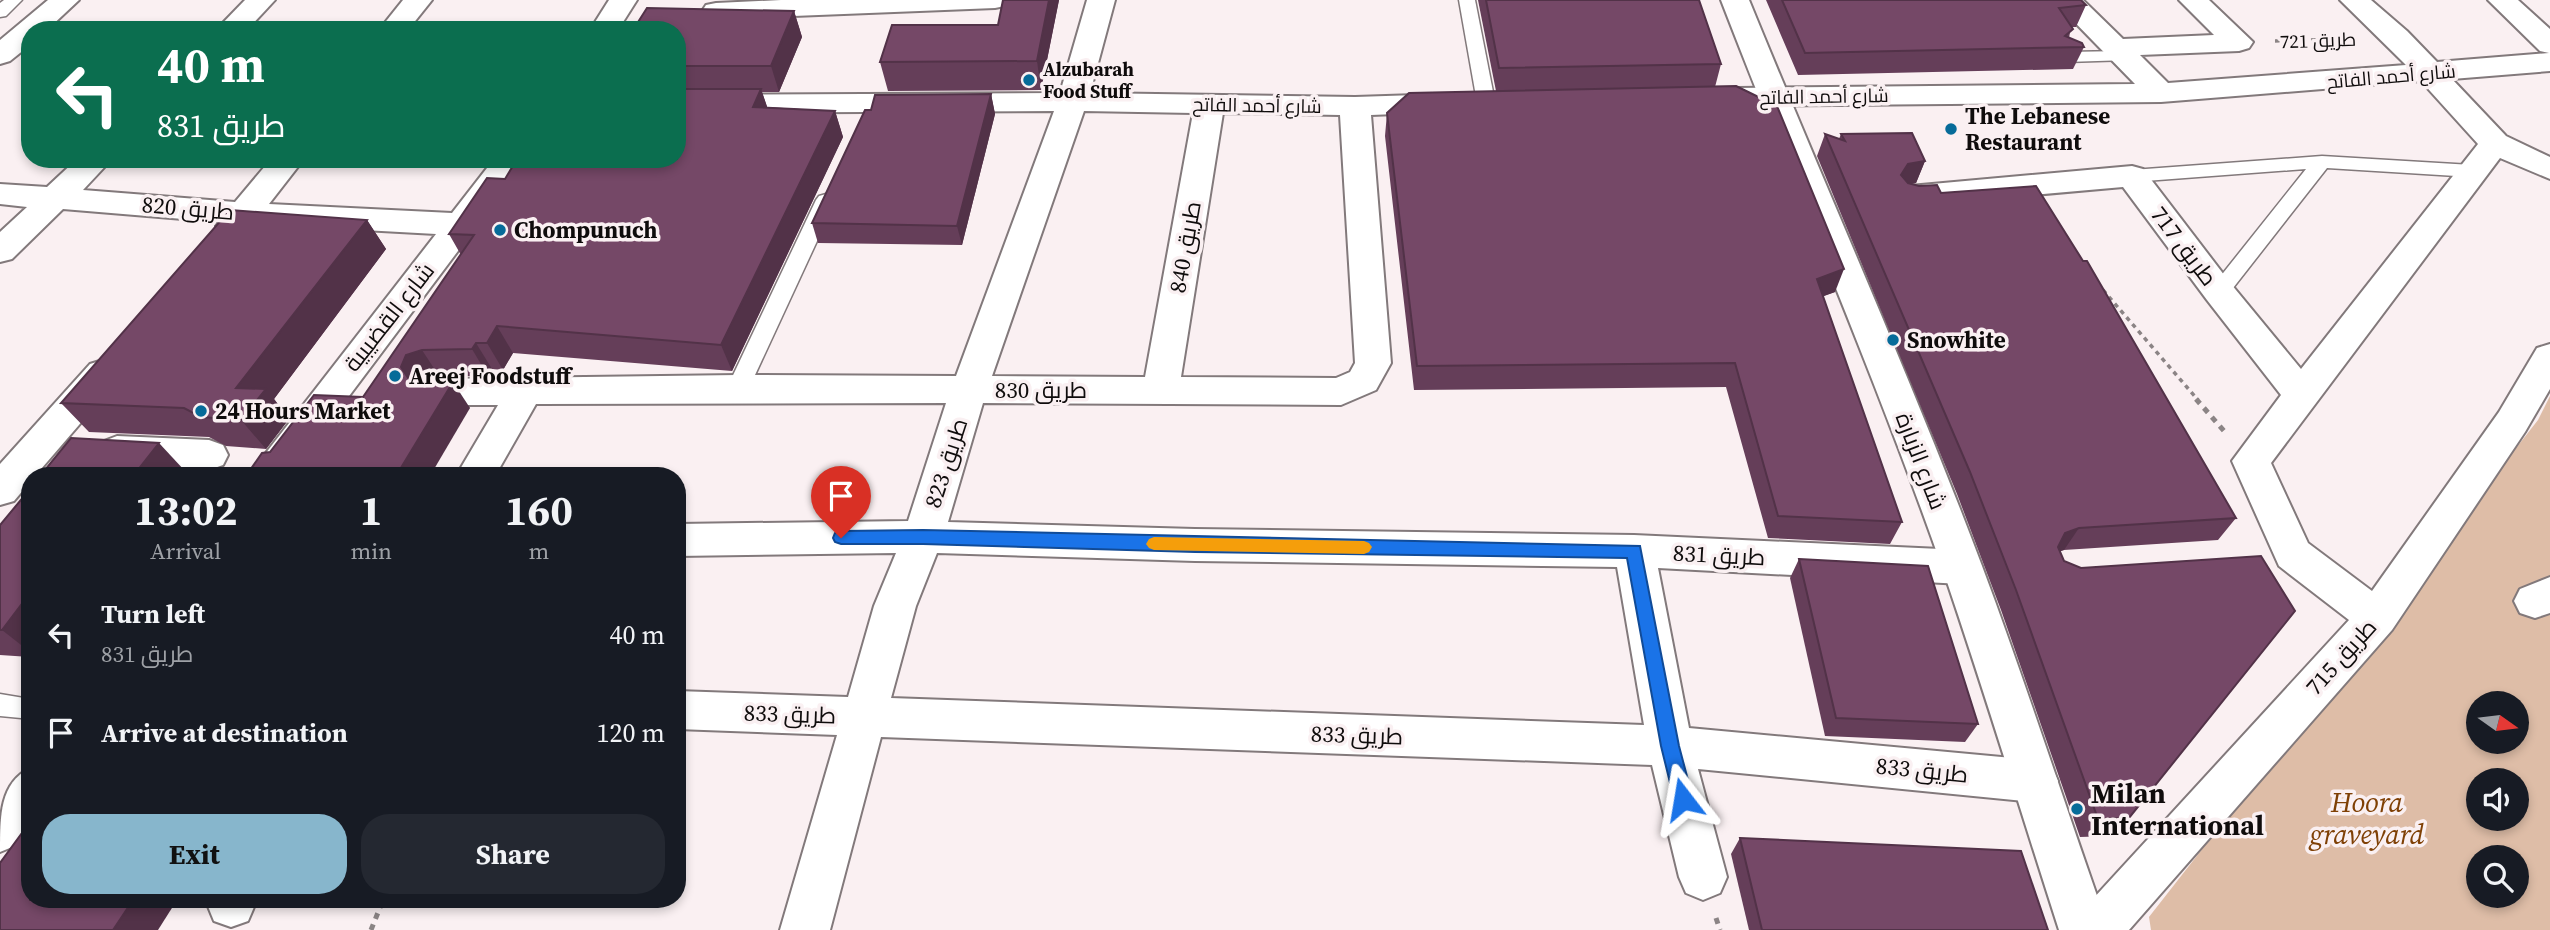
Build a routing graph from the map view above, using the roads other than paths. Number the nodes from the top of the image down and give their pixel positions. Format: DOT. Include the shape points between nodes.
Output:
graph roads {
  1 [pos="14,0"];
  2 [pos="65,0"];
  3 [pos="261,0"];
  4 [pos="418,0"];
  5 [pos="623,0"];
  6 [pos="995,0"];
  7 [pos="1101,0"];
  8 [pos="1467,0"];
  9 [pos="1735,0"];
  10 [pos="2067,0"];
  11 [pos="2193,0"];
  12 [pos="2354,0"];
  13 [pos="2502,0"];
  14 [pos="716,11"];
  15 [pos="0,12"];
  16 [pos="38,21"];
  17 [pos="239,21"];
  18 [pos="400,21"];
  19 [pos="610,21"];
  20 [pos="2550,45"];
  21 [pos="2119,52"];
  22 [pos="2066,57"];
  23 [pos="2550,62"];
  24 [pos="2431,73"];
  25 [pos="2161,93"];
  26 [pos="1774,97"];
  27 [pos="1708,98"];
  28 [pos="1072,102"];
  29 [pos="1499,102"];
  30 [pos="1210,103"];
  31 [pos="686,105"];
  32 [pos="1355,106"];
  33 [pos="2495,143"];
  34 [pos="2322,162"];
  35 [pos="87,168"];
  36 [pos="281,168"];
  37 [pos="504,168"];
  38 [pos="2550,169"];
  39 [pos="2472,171"];
  40 [pos="2132,176"];
  41 [pos="836,177"];
  42 [pos="2030,185"];
  43 [pos="0,194"];
  44 [pos="1910,196"];
  45 [pos="56,197"];
  46 [pos="245,213"];
  47 [pos="2051,218"];
  48 [pos="460,224"];
  49 [pos="0,251"];
  50 [pos="208,254"];
  51 [pos="2219,292"];
  52 [pos="127,346"];
  53 [pos="2550,357"];
  54 [pos="738,388"];
  55 [pos="970,390"];
  56 [pos="1161,390"];
  57 [pos="439,392"];
  58 [pos="525,392"];
  59 [pos="2302,396"];
  60 [pos="18,446"];
  61 [pos="209,455"];
  62 [pos="274,467"];
  63 [pos="480,467"];
  64 [pos="0,489"];
  65 [pos="923,537"];
  66 [pos="686,540"];
  67 [pos="1634,551"];
  68 [pos="2293,554"];
  69 [pos="2253,556"];
  70 [pos="1962,567"];
  71 [pos="2377,618"];
  72 [pos="686,710"];
  73 [pos="863,717"];
  74 [pos="1670,746"];
  75 [pos="2035,781"];
  76 [pos="21,801"];
  77 [pos="0,830"];
  78 [pos="1703,877"];
  79 [pos="805,930"];
  80 [pos="2084,930"];
  81 [pos="2097,930"];
  1 -- 15 [label="lane"];
  2 -- 16 [label="street"];
  3 -- 17 [label="street"];
  4 -- 18 [label="street"];
  5 -- 19 [label="street"];
  6 -- 14 [label="street"];
  7 -- 28 [label="street, طريق 823"];
  8 -- 29 [label="lane"];
  9 -- 26 [label="street, شارع الزبارة"];
  10 -- 21 [label="street"];
  11 -- 21 [label="street" via="2239,42"];
  12 -- 24 [label="street"];
  13 -- 20 [label="street"];
  21 -- 22 [label="lane"];
  21 -- 25 [label="street"];
  23 -- 24 [label="street, شارع أحمد الفاتح"];
  24 -- 25 [label="street, شارع أحمد الفاتح"];
  24 -- 33 [label="street"];
  25 -- 26 [label="street, شارع أحمد الفاتح"];
  26 -- 27 [label="street, شارع أحمد الفاتح"];
  26 -- 70 [label="street, شارع الزبارة" via="1847,270"];
  28 -- 30 [label="street, شارع أحمد الفاتح"];
  28 -- 31 [label="street, شارع أحمد الفاتح" via="865,115"];
  28 -- 55 [label="street, طريق 823"];
  29 -- 32 [label="street, شارع أحمد الفاتح" via="1438,109"];
  30 -- 32 [label="street, شارع أحمد الفاتح"];
  30 -- 56 [label="street, طريق 840"];
  32 -- 56 [label="street, طريق 830" via="1373,353 1370,372 1341,392"];
  33 -- 38 [label="street"];
  33 -- 39 [label="street"];
  34 -- 39 [label="lane"];
  34 -- 40 [label="lane"];
  34 -- 51 [label="lane"];
  35 -- 45 [label="street"];
  36 -- 46 [label="street"];
  37 -- 48 [label="street, شارع القضيبية"];
  39 -- 59 [label="street"];
  40 -- 42 [label="street"];
  40 -- 51 [label="street, طريق 717"];
  41 -- 54 [label="lane"];
  42 -- 44 [label="street"];
  42 -- 47 [label="street"];
  43 -- 45 [label="street, طريق 820"];
  45 -- 46 [label="street, طريق 820"];
  45 -- 49 [label="street"];
  46 -- 48 [label="street, طريق 820"];
  46 -- 50 [label="street"];
  48 -- 62 [label="street, شارع القضيبية"];
  51 -- 59 [label="street, طريق 717"];
  52 -- 60 [label="street"];
  53 -- 71 [label="street, طريق 715" via="2512,422"];
  54 -- 55 [label="street, طريق 830"];
  54 -- 58 [label="street, طريق 830"];
  55 -- 56 [label="street, طريق 830"];
  55 -- 65 [label="street, طريق 823"];
  57 -- 58 [label="street, طريق 830"];
  58 -- 63 [label="street"];
  59 -- 68 [label="street" via="2251,461"];
  60 -- 61 [label="street"];
  60 -- 64 [label="street"];
  65 -- 66 [label="street, طريق 831"];
  65 -- 67 [label="street, طريق 831"];
  65 -- 73 [label="street, طريق 823" via="895,606"];
  67 -- 70 [label="street, طريق 831"];
  67 -- 74 [label="street"];
  68 -- 69 [label="street"];
  68 -- 71 [label="street"];
  70 -- 75 [label="street, شارع الزبارة"];
  71 -- 81 [label="street, طريق 715"];
  72 -- 73 [label="street, طريق 833"];
  73 -- 74 [label="street, طريق 833"];
  73 -- 79 [label="street, طريق 823"];
  74 -- 75 [label="street, طريق 833"];
  74 -- 78 [label="street"];
  75 -- 80 [label="street, شارع الزبارة"];
  76 -- 77 [label="street"];
}
